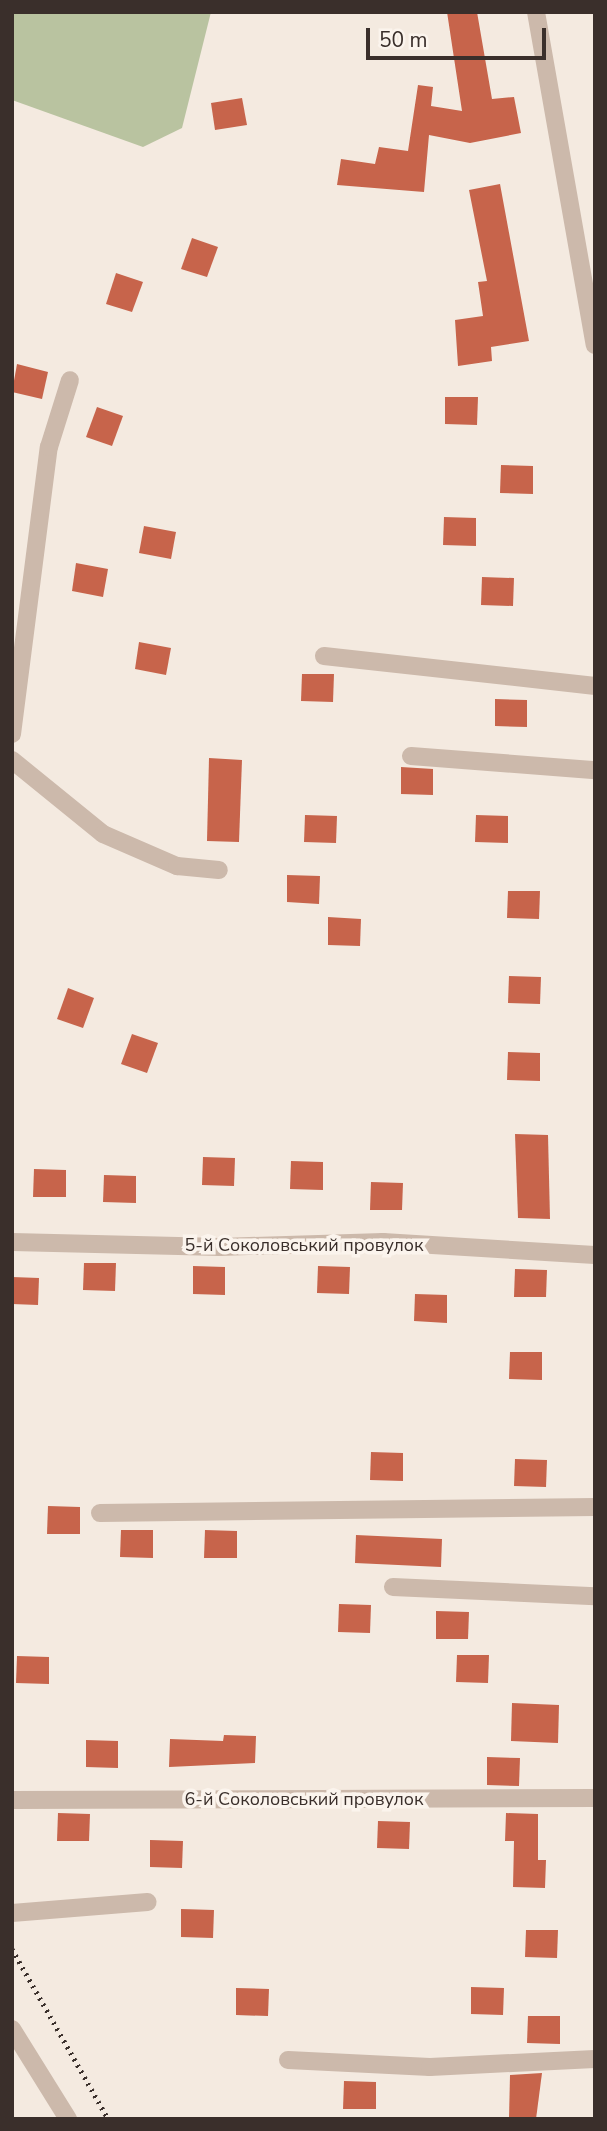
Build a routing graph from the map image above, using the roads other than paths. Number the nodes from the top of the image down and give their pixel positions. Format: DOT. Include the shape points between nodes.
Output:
graph roads {
  1 [pos="536,12"];
  2 [pos="595,345"];
  3 [pos="71,380"];
  4 [pos="324,656"];
  5 [pos="595,686"];
  6 [pos="12,734"];
  7 [pos="411,756"];
  8 [pos="12,760"];
  9 [pos="595,770"];
  10 [pos="219,870"];
  11 [pos="12,1242"];
  12 [pos="595,1255"];
  13 [pos="595,1507"];
  14 [pos="100,1513"];
  15 [pos="393,1587"];
  16 [pos="595,1596"];
  17 [pos="595,1798"];
  18 [pos="12,1800"];
  19 [pos="148,1902"];
  20 [pos="12,1913"];
  21 [pos="12,2029"];
  22 [pos="595,2059"];
  23 [pos="288,2060"];
  24 [pos="68,2119"];
  1 -- 2 [label="street"];
  3 -- 6 [label="street" via="49,447"];
  4 -- 5 [label="street"];
  7 -- 9 [label="street"];
  8 -- 10 [label="street" via="62,806 115,841 177,866"];
  11 -- 12 [label="street, 5-й Соколовський провулок" via="220,1247 383,1242"];
  13 -- 14 [label="street"];
  15 -- 16 [label="street"];
  17 -- 18 [label="street, 6-й Соколовський провулок"];
  19 -- 20 [label="street"];
  21 -- 24 [label="street"];
  22 -- 23 [label="street" via="430,2067"];
}
